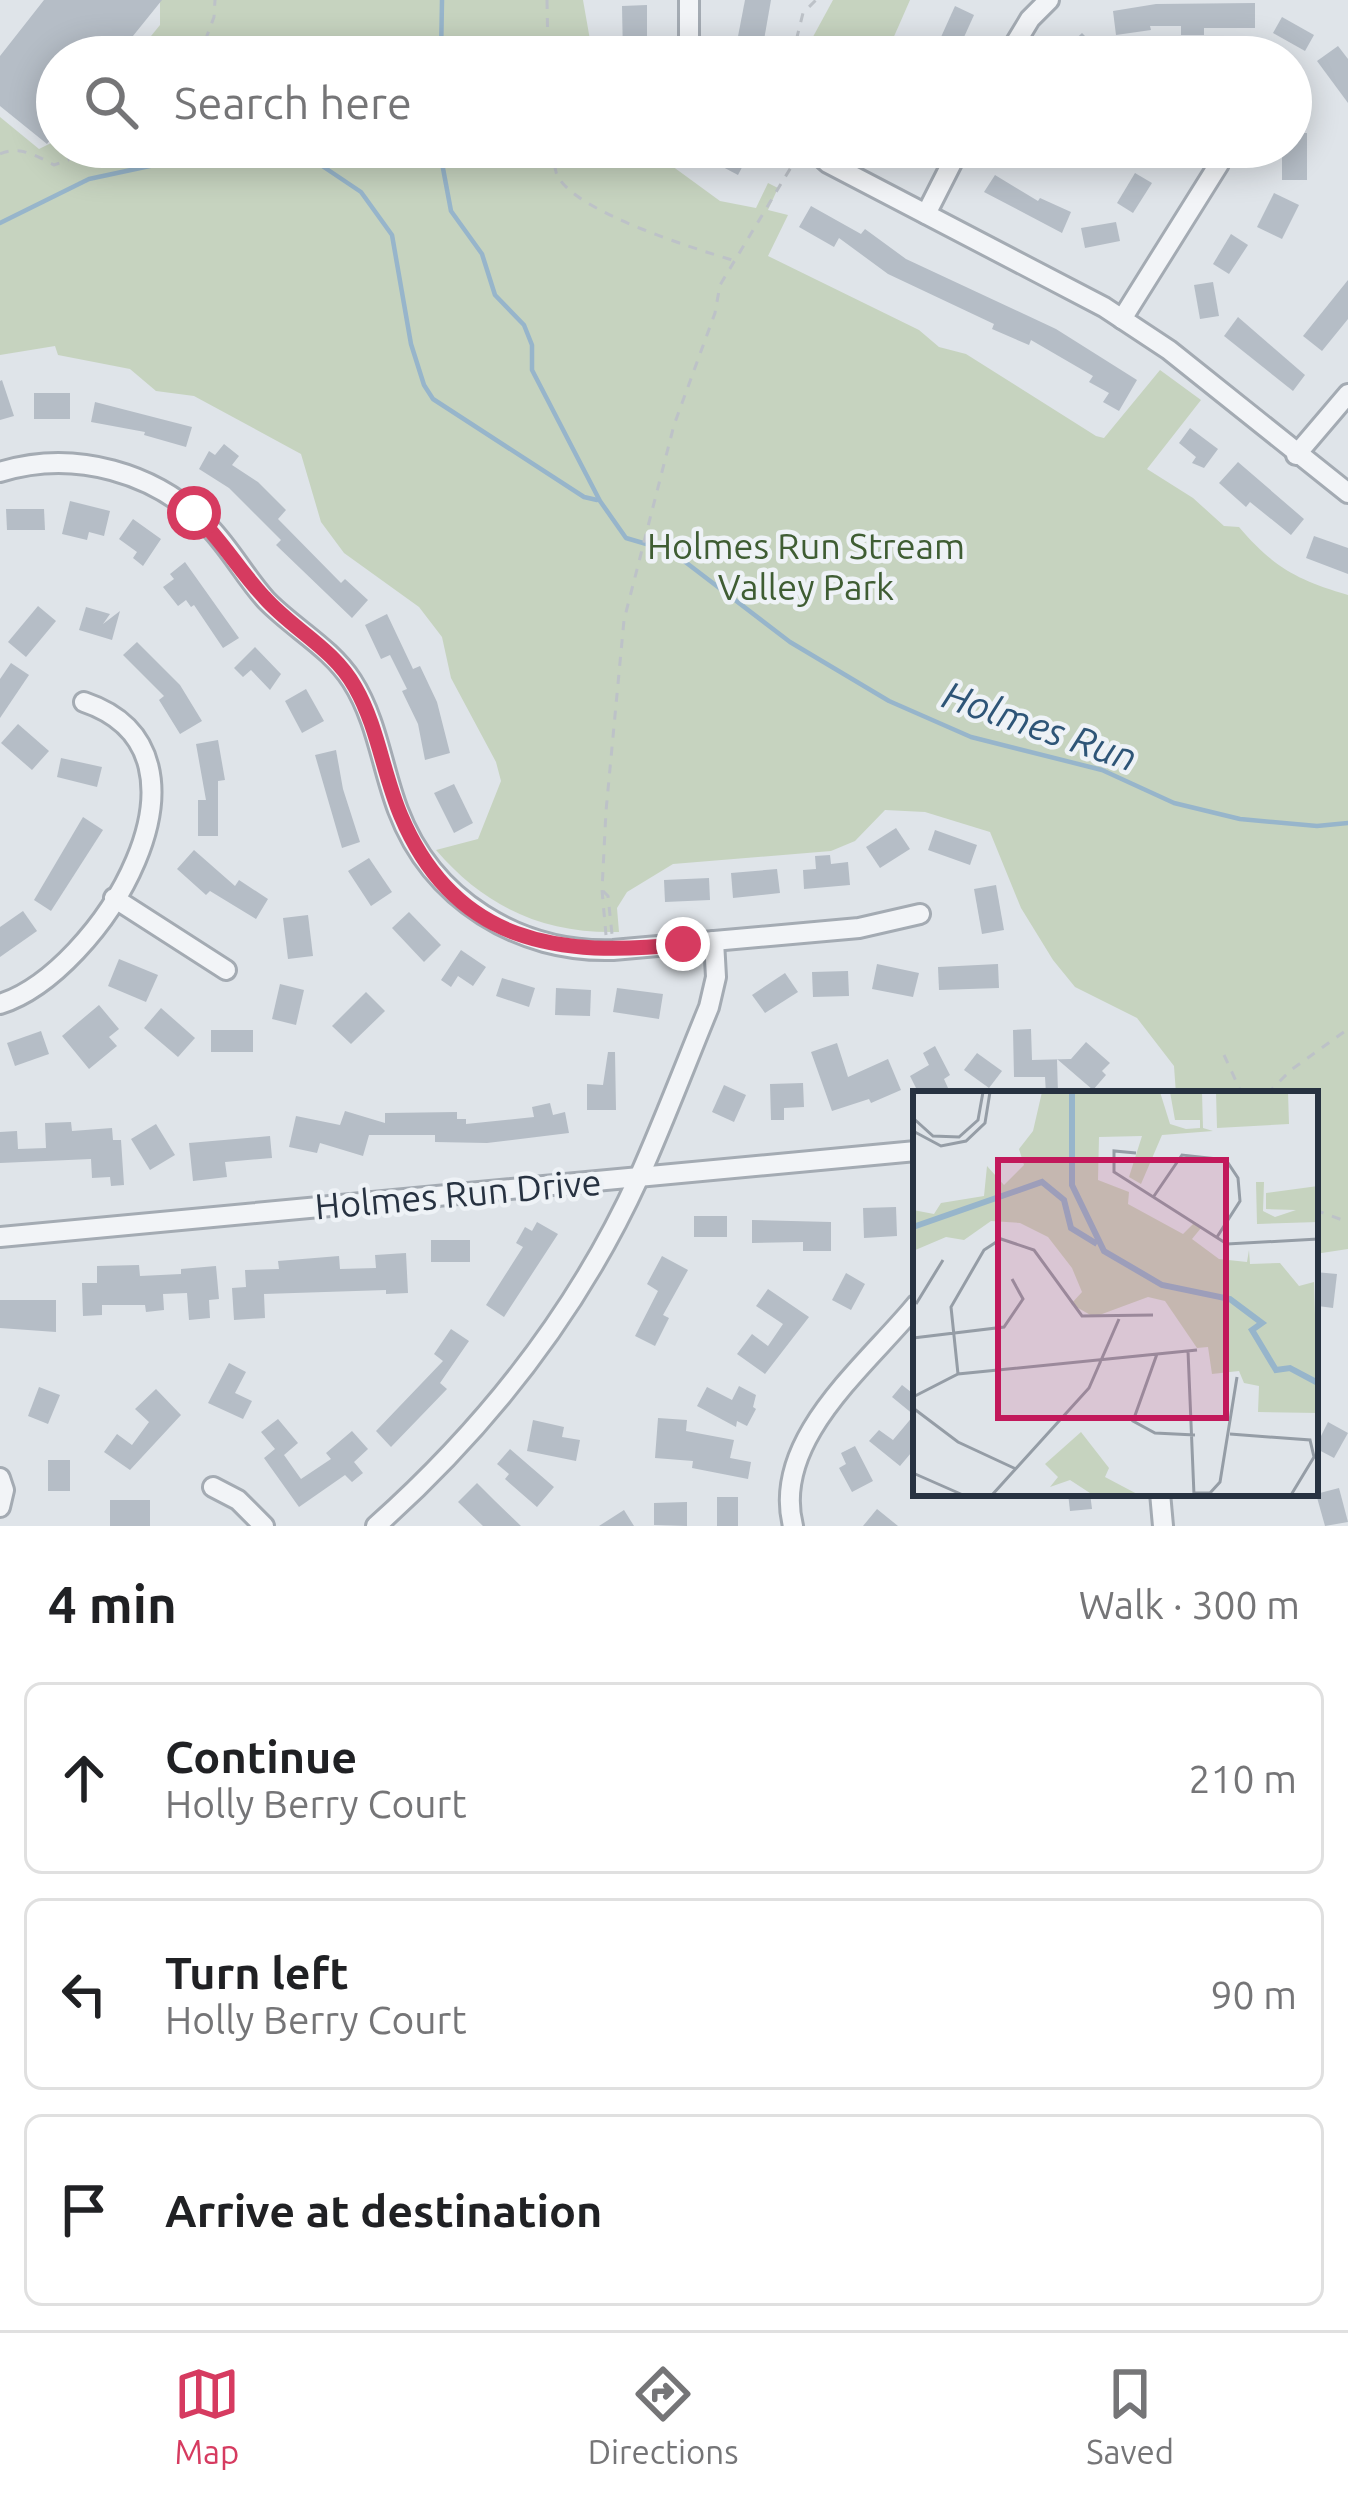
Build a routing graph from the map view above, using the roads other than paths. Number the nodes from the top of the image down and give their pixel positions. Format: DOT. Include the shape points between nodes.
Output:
graph roads {
  1 [pos="689,0"];
  2 [pos="1049,0"];
  3 [pos="689,36"];
  4 [pos="1020,36"];
  5 [pos="838,168"];
  6 [pos="949,168"];
  7 [pos="1216,168"];
  8 [pos="926,214"];
  9 [pos="1122,319"];
  10 [pos="1348,394"];
  11 [pos="1296,455"];
  12 [pos="0,472"];
  13 [pos="1348,493"];
  14 [pos="84,702"];
  15 [pos="114,898"];
  16 [pos="920,914"];
  17 [pos="715,941"];
  18 [pos="226,970"];
  19 [pos="0,1004"];
  20 [pos="913,1150"];
  21 [pos="639,1177"];
  22 [pos="0,1238"];
  23 [pos="913,1309"];
  24 [pos="0,1478"];
  25 [pos="213,1487"];
  26 [pos="1160,1496"];
  27 [pos="0,1507"];
  28 [pos="264,1526"];
  29 [pos="376,1526"];
  30 [pos="793,1526"];
  31 [pos="1163,1526"];
  1 -- 3 [label="street"];
  2 -- 4 [label="street"];
  5 -- 8 [label="street"];
  6 -- 8 [label="street"];
  7 -- 9 [label="street"];
  8 -- 9 [label="street"];
  9 -- 11 [label="street"];
  10 -- 11 [label="street"];
  11 -- 13 [label="street"];
  12 -- 17 [label="street" via="37,463 96,466 146,482 194,513 263,597 352,682 399,813 437,877 470,908 563,948"];
  14 -- 15 [label="street" via="125,727 152,789 147,838"];
  15 -- 18 [label="street"];
  15 -- 19 [label="street" via="58,972"];
  16 -- 17 [label="street"];
  17 -- 21 [label="street" via="710,1007"];
  20 -- 21 [label="street, Holmes Run Drive"];
  21 -- 22 [label="street, Holmes Run Drive"];
  21 -- 29 [label="street" via="529,1365 479,1427"];
  23 -- 30 [label="street" via="801,1445 789,1480"];
  24 -- 27 [label="street"];
  25 -- 28 [label="street"];
  26 -- 31 [label="street"];
}
